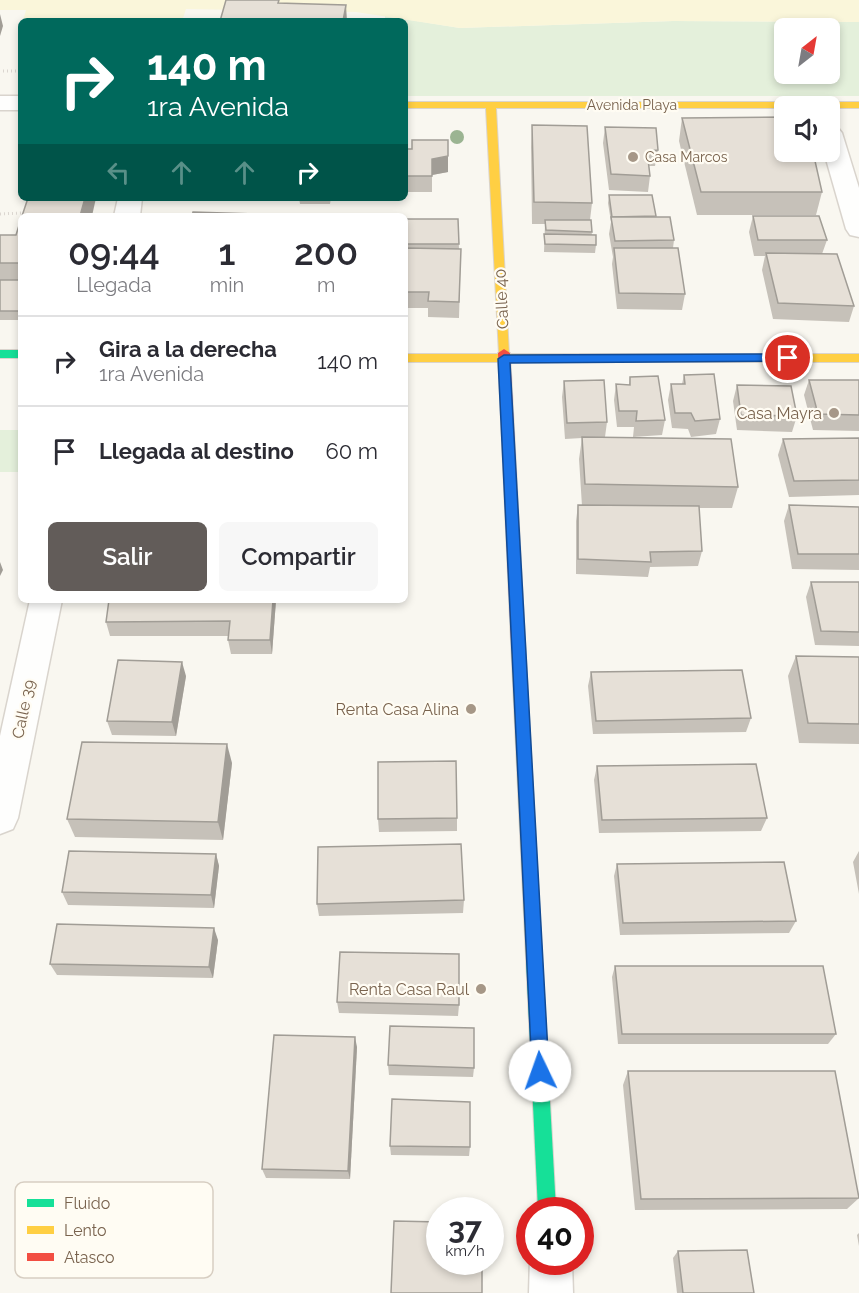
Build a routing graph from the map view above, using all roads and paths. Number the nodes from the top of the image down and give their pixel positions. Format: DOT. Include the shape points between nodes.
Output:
graph roads {
  1 [pos="3,71"];
  2 [pos="18,71"];
  3 [pos="0,103"];
  4 [pos="18,103"];
  5 [pos="408,105"];
  6 [pos="859,105"];
  7 [pos="491,106"];
  8 [pos="774,106"];
  9 [pos="840,106"];
  10 [pos="839,162"];
  11 [pos="18,213"];
  12 [pos="0,214"];
  13 [pos="859,229"];
  14 [pos="0,354"];
  15 [pos="18,354"];
  16 [pos="408,358"];
  17 [pos="859,358"];
  18 [pos="504,359"];
  19 [pos="45,603"];
  20 [pos="0,818"];
  21 [pos="546,1197"];
  22 [pos="550,1275"];
  23 [pos="551,1293"];
  1 -- 2 [label="path"];
  3 -- 4 [label="street"];
  5 -- 7 [label="street, Avenida Playa"];
  6 -- 9 [label="street, Avenida Playa"];
  7 -- 8 [label="street, Avenida Playa"];
  7 -- 18 [label="street, Calle 40"];
  10 -- 13 [label="street"];
  11 -- 12 [label="path"];
  14 -- 15 [label="street"];
  16 -- 18 [label="street"];
  17 -- 18 [label="street"];
  18 -- 21 [label="street, Calle 40"];
  19 -- 20 [label="street, Calle 39"];
  22 -- 23 [label="street"];
}
